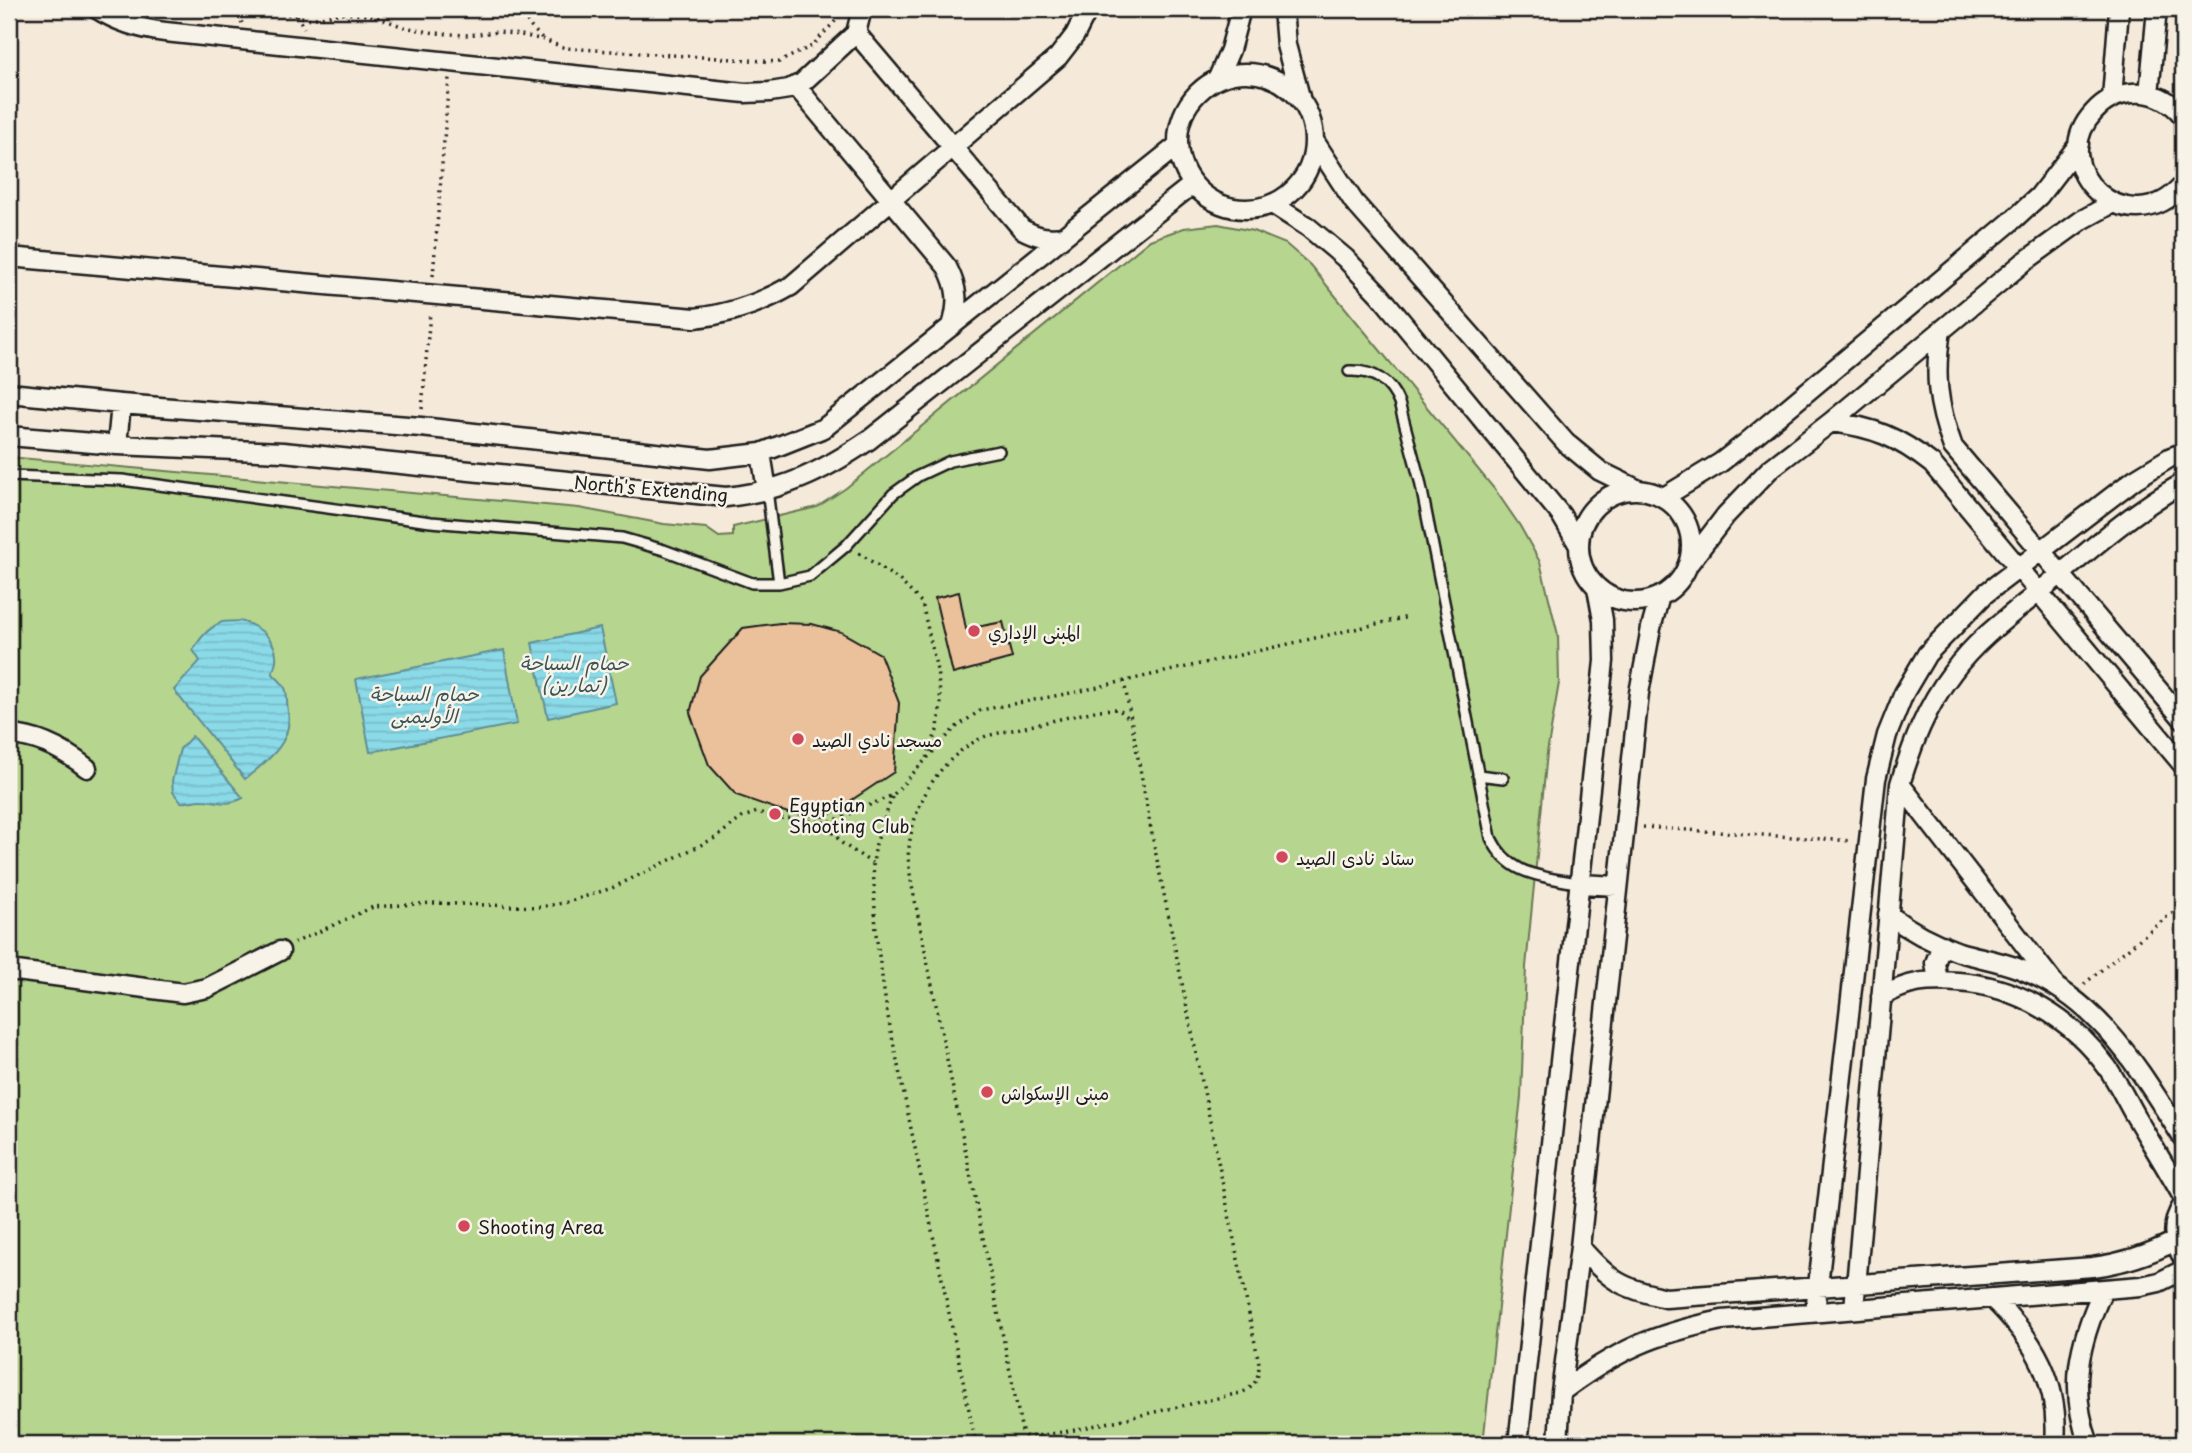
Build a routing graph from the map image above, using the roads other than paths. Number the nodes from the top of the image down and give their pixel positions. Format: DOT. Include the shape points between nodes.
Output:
graph roads {
  1 [pos="97,9"];
  2 [pos="862,9"];
  3 [pos="1088,9"];
  4 [pos="1241,9"];
  5 [pos="1283,9"];
  6 [pos="2119,9"];
  7 [pos="2157,9"];
  8 [pos="856,33"];
  9 [pos="1218,78"];
  10 [pos="796,86"];
  11 [pos="2148,93"];
  12 [pos="1300,97"];
  13 [pos="2112,99"];
  14 [pos="2183,116"];
  15 [pos="1315,142"];
  16 [pos="2079,144"];
  17 [pos="1178,145"];
  18 [pos="955,147"];
  19 [pos="1193,184"];
  20 [pos="2181,191"];
  21 [pos="892,200"];
  22 [pos="1272,204"];
  23 [pos="2113,204"];
  24 [pos="1063,237"];
  25 [pos="9,257"];
  26 [pos="952,326"];
  27 [pos="1941,330"];
  28 [pos="1349,371"];
  29 [pos="9,393"];
  30 [pos="121,404"];
  31 [pos="1831,422"];
  32 [pos="9,436"];
  33 [pos="117,445"];
  34 [pos="999,451"];
  35 [pos="761,453"];
  36 [pos="2183,453"];
  37 [pos="9,476"];
  38 [pos="2183,483"];
  39 [pos="767,490"];
  40 [pos="1639,490"];
  41 [pos="1664,497"];
  42 [pos="1578,544"];
  43 [pos="2041,551"];
  44 [pos="1687,566"];
  45 [pos="2018,568"];
  46 [pos="2061,574"];
  47 [pos="779,583"];
  48 [pos="1597,588"];
  49 [pos="2039,592"];
  50 [pos="1660,596"];
  51 [pos="2183,719"];
  52 [pos="9,735"];
  53 [pos="2183,765"];
  54 [pos="87,768"];
  55 [pos="1478,775"];
  56 [pos="1503,778"];
  57 [pos="1900,785"];
  58 [pos="1581,884"];
  59 [pos="1617,886"];
  60 [pos="1888,914"];
  61 [pos="1942,945"];
  62 [pos="279,951"];
  63 [pos="9,970"];
  64 [pos="1938,981"];
  65 [pos="2064,992"];
  66 [pos="1881,997"];
  67 [pos="2183,1138"];
  68 [pos="2183,1197"];
  69 [pos="2183,1205"];
  70 [pos="2175,1241"];
  71 [pos="1580,1247"];
  72 [pos="2183,1258"];
  73 [pos="2183,1270"];
  74 [pos="1855,1284"];
  75 [pos="1817,1286"];
  76 [pos="2103,1290"];
  77 [pos="1993,1298"];
  78 [pos="1854,1309"];
  79 [pos="1815,1312"];
  80 [pos="1561,1392"];
  81 [pos="1518,1444"];
  82 [pos="1558,1444"];
  83 [pos="2055,1444"];
  84 [pos="2089,1444"];
  1 -- 10 [label="street" via="137,28 165,33 744,93"];
  2 -- 8 [label="street"];
  3 -- 18 [label="street" via="1058,57"];
  4 -- 9 [label="street"];
  5 -- 12 [label="street" via="1286,45"];
  6 -- 13 [label="street"];
  7 -- 11 [label="street"];
  8 -- 10 [label="street"];
  8 -- 18 [label="street"];
  9 -- 12 [label="street" via="1253,72 1272,76"];
  9 -- 17 [label="street" via="1188,105 1178,128"];
  10 -- 21 [label="street"];
  11 -- 13 [label="street"];
  11 -- 14 [label="street" via="2172,104"];
  12 -- 15 [label="street"];
  13 -- 16 [label="street" via="2090,117"];
  15 -- 22 [label="street" via="1297,186"];
  15 -- 40 [label="street" via="1354,202 1566,443 1600,471"];
  16 -- 23 [label="street" via="2086,179"];
  16 -- 41 [label="street" via="2039,196 2014,219 1747,442"];
  17 -- 19 [label="street" via="1182,166"];
  17 -- 24 [label="street"];
  18 -- 21 [label="street"];
  18 -- 24 [label="street" via="1022,229 1042,237"];
  19 -- 22 [label="street" via="1229,207"];
  19 -- 39 [label="street, North's Extending" via="869,440 824,469"];
  20 -- 23 [label="street" via="2146,208"];
  21 -- 25 [label="street" via="791,286 745,308 695,318"];
  21 -- 26 [label="street" via="954,280 958,296"];
  22 -- 42 [label="street" via="1345,258 1379,295 1561,515"];
  23 -- 27 [label="street" via="2052,240"];
  24 -- 26 [label="street"];
  26 -- 35 [label="street" via="824,428"];
  27 -- 31 [label="street"];
  27 -- 43 [label="street" via="1937,390 1954,447"];
  28 -- 55 [label="lane" via="1380,378 1389,384 1399,403 1420,481"];
  29 -- 30 [label="street"];
  30 -- 33 [label="street"];
  30 -- 35 [label="street" via="421,427 710,459"];
  31 -- 44 [label="street" via="1770,469 1726,515"];
  31 -- 45 [label="street" via="1859,425 1910,447 1931,464"];
  32 -- 33 [label="street, North's Extending"];
  33 -- 39 [label="street, North's Extending" via="283,453 726,496"];
  34 -- 47 [label="lane" via="950,461 918,476 893,494 846,546 810,576"];
  35 -- 39 [label="street"];
  36 -- 43 [label="street" via="2135,479"];
  37 -- 47 [label="lane" via="122,480 431,522 622,538 752,583"];
  38 -- 46 [label="street" via="2150,502"];
  39 -- 47 [label="lane"];
  40 -- 41 [label="street"];
  40 -- 42 [label="street" via="1619,492 1591,510"];
  41 -- 44 [label="street" via="1685,520 1690,535"];
  42 -- 48 [label="street" via="1583,568"];
  43 -- 45 [label="street"];
  43 -- 46 [label="street"];
  44 -- 50 [label="street" via="1672,589"];
  45 -- 49 [label="street"];
  45 -- 75 [label="street" via="1986,593 1927,654 1887,735 1875,779"];
  46 -- 49 [label="street"];
  46 -- 51 [label="street"];
  48 -- 50 [label="street" via="1627,602"];
  48 -- 58 [label="street" via="1604,661"];
  49 -- 53 [label="street"];
  49 -- 57 [label="street" via="1979,642 1952,673 1912,745"];
  50 -- 59 [label="street" via="1642,671"];
  52 -- 54 [label="street" via="55,746"];
  55 -- 56 [label="lane"];
  55 -- 58 [label="lane" via="1491,838 1502,858 1527,873"];
  57 -- 60 [label="street"];
  57 -- 65 [label="street"];
  58 -- 59 [label="street"];
  58 -- 81 [label="street"];
  59 -- 71 [label="street"];
  60 -- 61 [label="street"];
  60 -- 66 [label="street"];
  61 -- 64 [label="street" via="1935,962"];
  61 -- 65 [label="street" via="2023,970"];
  62 -- 63 [label="street" via="206,988 183,993"];
  64 -- 66 [label="street" via="1918,981"];
  64 -- 68 [label="street" via="2004,990 2063,1021 2108,1069"];
  65 -- 67 [label="street" via="2119,1042"];
  66 -- 74 [label="street"];
  69 -- 70 [label="street" via="2175,1220"];
  70 -- 72 [label="street"];
  70 -- 74 [label="street" via="2122,1263"];
  71 -- 75 [label="street" via="1602,1273 1632,1290 1666,1298"];
  71 -- 80 [label="street"];
  73 -- 76 [label="street" via="2159,1283"];
  74 -- 75 [label="street"];
  74 -- 78 [label="street"];
  75 -- 79 [label="street"];
  76 -- 77 [label="street"];
  76 -- 84 [label="street" via="2082,1344 2078,1372 2078,1400"];
  77 -- 78 [label="street"];
  77 -- 83 [label="street" via="2027,1336 2049,1380"];
  78 -- 79 [label="street"];
  79 -- 80 [label="street" via="1678,1329 1597,1365"];
  80 -- 82 [label="street"];
}
